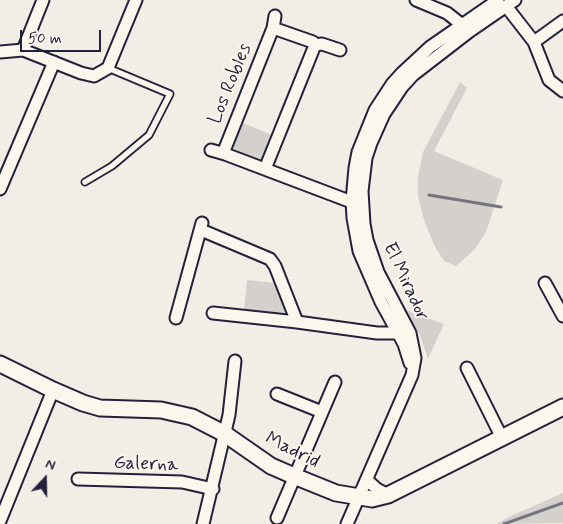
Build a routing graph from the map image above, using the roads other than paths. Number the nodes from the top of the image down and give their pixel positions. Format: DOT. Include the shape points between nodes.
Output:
graph roads {
  1 [pos="43,0"];
  2 [pos="136,0"];
  3 [pos="416,0"];
  4 [pos="506,2"];
  5 [pos="275,16"];
  6 [pos="563,22"];
  7 [pos="273,28"];
  8 [pos="466,28"];
  9 [pos="534,42"];
  10 [pos="315,45"];
  11 [pos="23,50"];
  12 [pos="340,50"];
  13 [pos="0,52"];
  14 [pos="54,62"];
  15 [pos="108,68"];
  16 [pos="563,91"];
  17 [pos="211,150"];
  18 [pos="224,154"];
  19 [pos="265,169"];
  20 [pos="85,182"];
  21 [pos="0,188"];
  22 [pos="357,204"];
  23 [pos="545,282"];
  24 [pos="213,313"];
  25 [pos="563,316"];
  26 [pos="176,318"];
  27 [pos="297,322"];
  28 [pos="404,333"];
  29 [pos="235,361"];
  30 [pos="0,364"];
  31 [pos="468,368"];
  32 [pos="335,382"];
  33 [pos="53,390"];
  34 [pos="277,394"];
  35 [pos="563,407"];
  36 [pos="322,412"];
  37 [pos="225,434"];
  38 [pos="502,438"];
  39 [pos="294,476"];
  40 [pos="78,479"];
  41 [pos="367,480"];
  42 [pos="213,489"];
  43 [pos="388,496"];
  44 [pos="359,497"];
  45 [pos="277,518"];
  46 [pos="0,521"];
  47 [pos="203,524"];
  48 [pos="347,524"];
  1 -- 11 [label="street"];
  2 -- 15 [label="street"];
  3 -- 8 [label="street" via="447,12"];
  4 -- 8 [label="street, El Mirador"];
  4 -- 9 [label="street"];
  5 -- 7 [label="street, Los Robles"];
  6 -- 9 [label="street"];
  7 -- 10 [label="street, Los Robles"];
  7 -- 18 [label="street, Los Robles"];
  8 -- 22 [label="street, El Mirador" via="402,87 384,114 366,158"];
  9 -- 16 [label="street" via="549,80"];
  10 -- 12 [label="street, Los Robles"];
  10 -- 19 [label="street"];
  11 -- 13 [label="street"];
  11 -- 14 [label="street"];
  14 -- 15 [label="street" via="94,76"];
  14 -- 21 [label="street"];
  15 -- 20 [label="lane" via="170,94 148,135 112,166"];
  17 -- 18 [label="street, Los Robles"];
  18 -- 19 [label="street, Los Robles"];
  19 -- 22 [label="street, Los Robles"];
  22 -- 28 [label="street, El Mirador" via="372,256"];
  23 -- 25 [label="street"];
  24 -- 27 [label="street"];
  26 -- 27 [label="street" via="202,227 270,259"];
  27 -- 28 [label="street" via="377,333"];
  28 -- 41 [label="street, El Mirador" via="415,358 412,375"];
  29 -- 37 [label="street"];
  30 -- 33 [label="street, Madrid"];
  31 -- 38 [label="street"];
  32 -- 36 [label="street"];
  33 -- 37 [label="street, Madrid" via="100,408 161,410 192,416"];
  33 -- 46 [label="street"];
  34 -- 36 [label="street"];
  35 -- 38 [label="street, Madrid"];
  36 -- 39 [label="street"];
  37 -- 39 [label="street, Madrid" via="271,466"];
  37 -- 42 [label="street"];
  38 -- 43 [label="street, Madrid"];
  39 -- 44 [label="street, Madrid" via="336,493"];
  39 -- 45 [label="street"];
  40 -- 42 [label="street, Galerna" via="182,482"];
  41 -- 43 [label="street"];
  41 -- 44 [label="street, El Mirador"];
  42 -- 47 [label="street"];
  43 -- 44 [label="street, Madrid"];
  44 -- 48 [label="street, El Mirador"];
}
